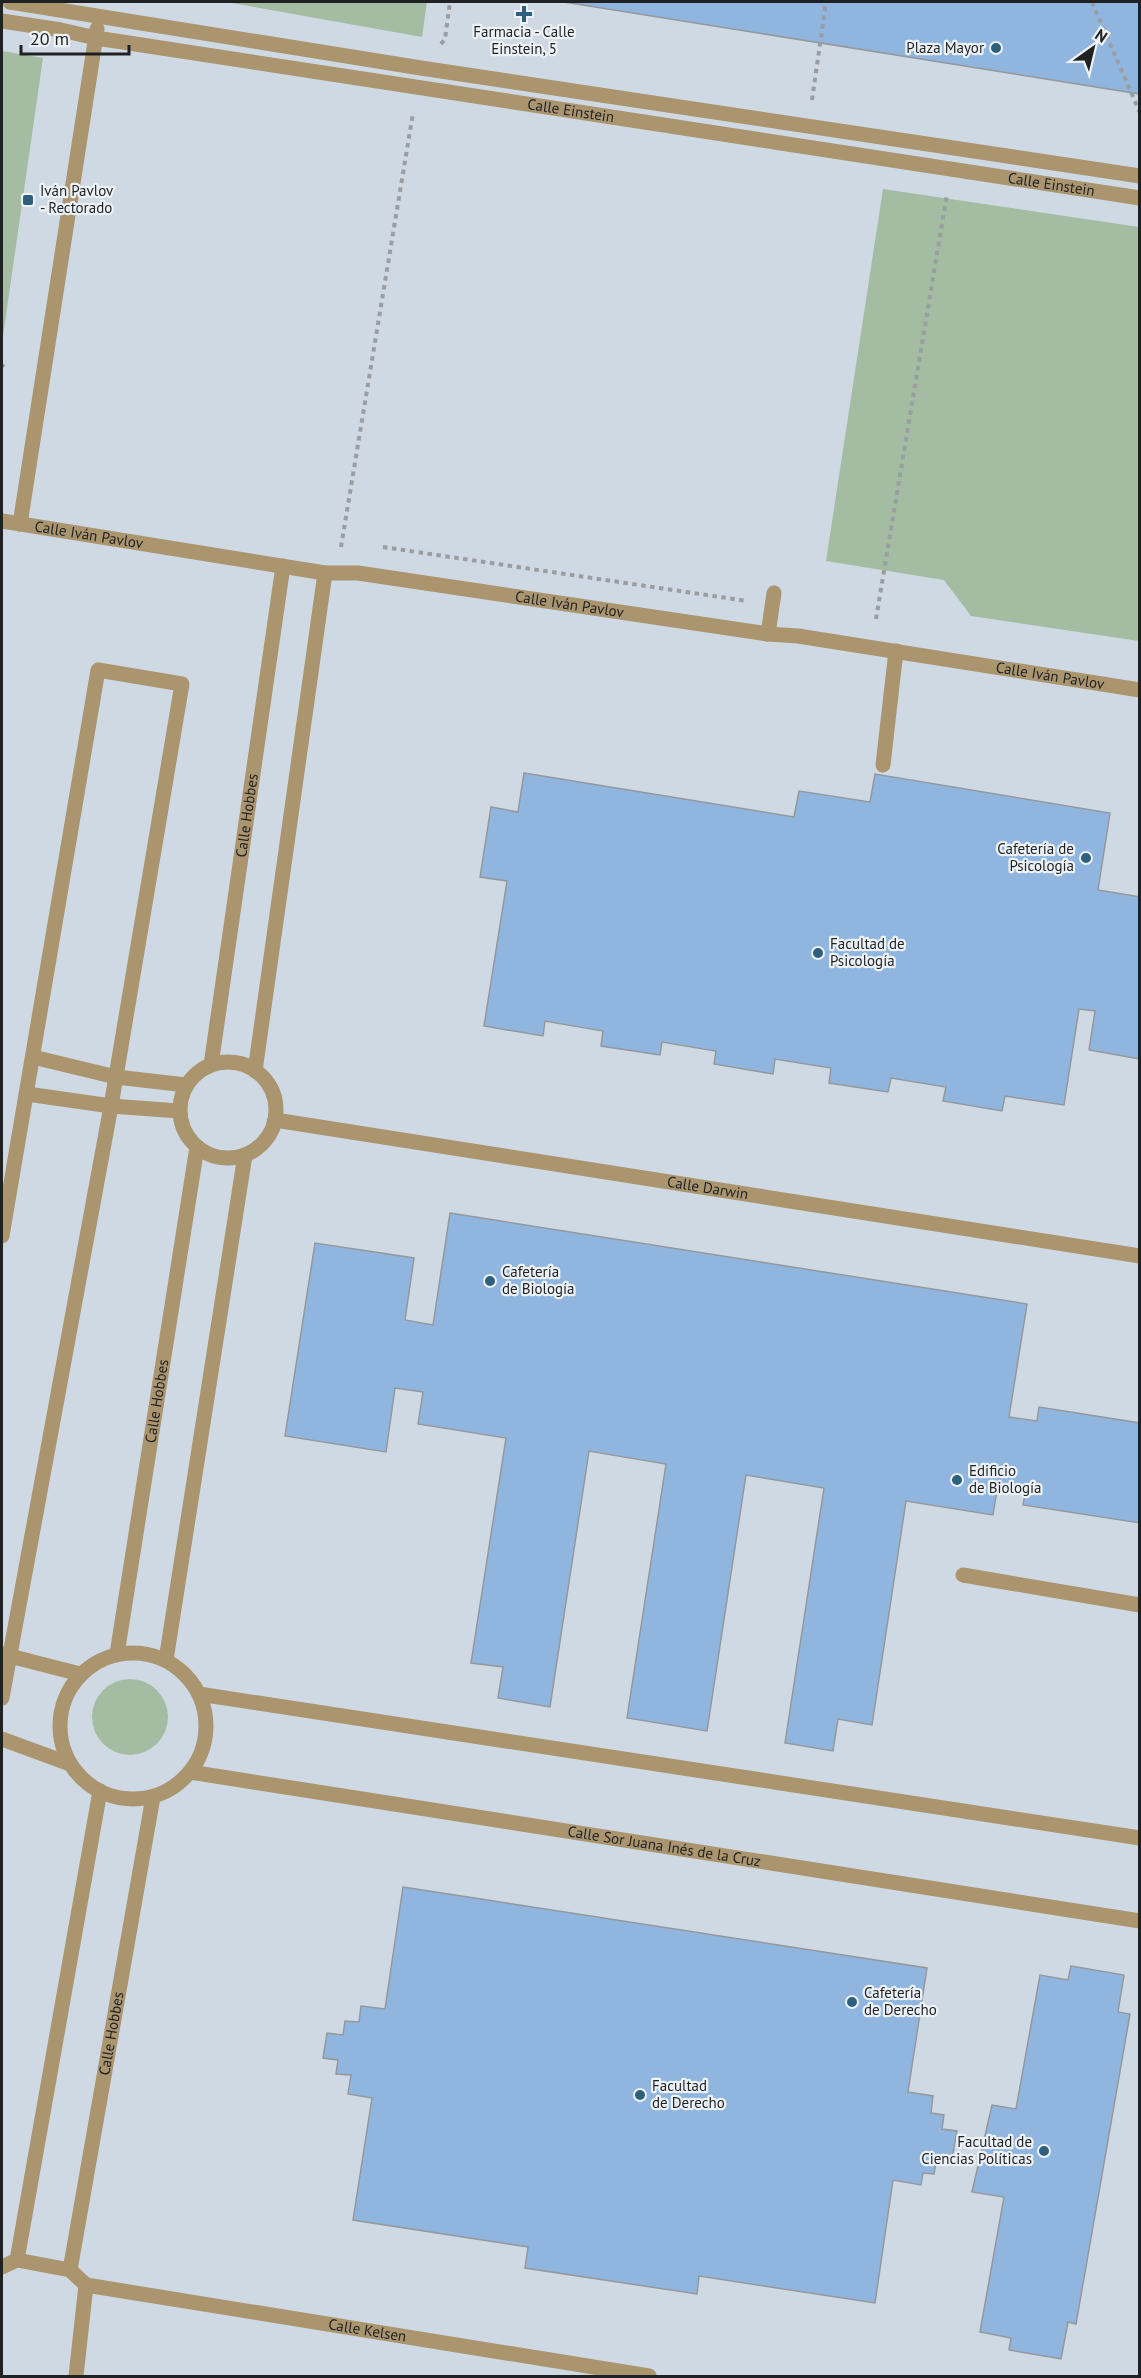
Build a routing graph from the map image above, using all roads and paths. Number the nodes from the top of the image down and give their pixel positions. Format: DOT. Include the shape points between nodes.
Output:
graph roads {
  1 [pos="10,2"];
  2 [pos="450,2"];
  3 [pos="826,2"];
  4 [pos="1092,2"];
  5 [pos="99,16"];
  6 [pos="2,21"];
  7 [pos="96,38"];
  8 [pos="437,49"];
  9 [pos="415,103"];
  10 [pos="812,104"];
  11 [pos="1140,113"];
  12 [pos="859,133"];
  13 [pos="857,154"];
  14 [pos="1140,176"];
  15 [pos="948,188"];
  16 [pos="1140,198"];
  17 [pos="2,520"];
  18 [pos="20,524"];
  19 [pos="383,547"];
  20 [pos="341,548"];
  21 [pos="283,566"];
  22 [pos="325,573"];
  23 [pos="774,593"];
  24 [pos="753,602"];
  25 [pos="876,619"];
  26 [pos="768,634"];
  27 [pos="896,651"];
  28 [pos="1140,690"];
  29 [pos="883,765"];
  30 [pos="33,1057"];
  31 [pos="211,1065"];
  32 [pos="255,1071"];
  33 [pos="116,1077"];
  34 [pos="186,1085"];
  35 [pos="27,1094"];
  36 [pos="111,1107"];
  37 [pos="179,1111"];
  38 [pos="275,1120"];
  39 [pos="197,1147"];
  40 [pos="245,1155"];
  41 [pos="2,1236"];
  42 [pos="1140,1256"];
  43 [pos="963,1575"];
  44 [pos="1140,1605"];
  45 [pos="117,1654"];
  46 [pos="5,1655"];
  47 [pos="166,1660"];
  48 [pos="80,1674"];
  49 [pos="199,1694"];
  50 [pos="2,1698"];
  51 [pos="2,1738"];
  52 [pos="70,1764"];
  53 [pos="190,1773"];
  54 [pos="100,1791"];
  55 [pos="153,1797"];
  56 [pos="1140,1838"];
  57 [pos="1140,1922"];
  58 [pos="17,2260"];
  59 [pos="2,2267"];
  60 [pos="70,2270"];
  61 [pos="86,2285"];
  62 [pos="76,2376"];
  63 [pos="649,2376"];
  1 -- 5 [label="street, Calle Einstein"];
  2 -- 8 [label="path" via="445,39"];
  3 -- 10 [label="path"];
  4 -- 11 [label="path"];
  5 -- 7 [label="street"];
  5 -- 12 [label="street, Calle Einstein"];
  6 -- 7 [label="street, Calle Einstein"];
  7 -- 13 [label="street, Calle Einstein"];
  7 -- 18 [label="street"];
  9 -- 20 [label="path"];
  12 -- 13 [label="street"];
  12 -- 14 [label="street, Calle Einstein"];
  13 -- 16 [label="street, Calle Einstein"];
  15 -- 25 [label="path"];
  17 -- 18 [label="street, Calle Iván Pavlov"];
  18 -- 21 [label="street, Calle Iván Pavlov"];
  19 -- 24 [label="path"];
  21 -- 22 [label="street, Calle Iván Pavlov"];
  21 -- 31 [label="street, Calle Hobbes"];
  22 -- 26 [label="street, Calle Iván Pavlov" via="358,573"];
  22 -- 32 [label="street"];
  23 -- 26 [label="street"];
  26 -- 27 [label="street, Calle Iván Pavlov"];
  27 -- 28 [label="street, Calle Iván Pavlov"];
  27 -- 29 [label="street"];
  30 -- 33 [label="street"];
  30 -- 33 [label="street" via="98,670 182,684"];
  30 -- 35 [label="street"];
  31 -- 32 [label="street" via="241,1064"];
  31 -- 34 [label="street"];
  32 -- 38 [label="street" via="272,1092"];
  33 -- 34 [label="street"];
  33 -- 36 [label="street"];
  34 -- 37 [label="street"];
  35 -- 36 [label="street"];
  35 -- 41 [label="street"];
  36 -- 37 [label="street"];
  36 -- 46 [label="street"];
  37 -- 39 [label="street" via="188,1137"];
  38 -- 40 [label="street" via="269,1135"];
  38 -- 42 [label="street, Calle Darwin"];
  39 -- 40 [label="street" via="228,1159"];
  39 -- 45 [label="street, Calle Hobbes"];
  40 -- 47 [label="street"];
  43 -- 44 [label="street"];
  45 -- 47 [label="street" via="142,1653"];
  45 -- 48 [label="street" via="97,1660"];
  46 -- 48 [label="street"];
  46 -- 50 [label="street"];
  47 -- 49 [label="street" via="185,1675"];
  48 -- 52 [label="street" via="68,1692 60,1721 62,1743"];
  49 -- 53 [label="street" via="206,1714 206,1735 201,1755"];
  49 -- 56 [label="street"];
  51 -- 52 [label="street"];
  52 -- 54 [label="street" via="83,1780"];
  53 -- 55 [label="street" via="174,1787"];
  53 -- 57 [label="street, Calle Sor Juana Inés de la Cruz"];
  54 -- 55 [label="street" via="135,1800"];
  54 -- 58 [label="street"];
  55 -- 60 [label="street, Calle Hobbes"];
  58 -- 59 [label="street"];
  58 -- 60 [label="street"];
  60 -- 61 [label="street"];
  61 -- 62 [label="street"];
  61 -- 63 [label="street, Calle Kelsen"];
}
